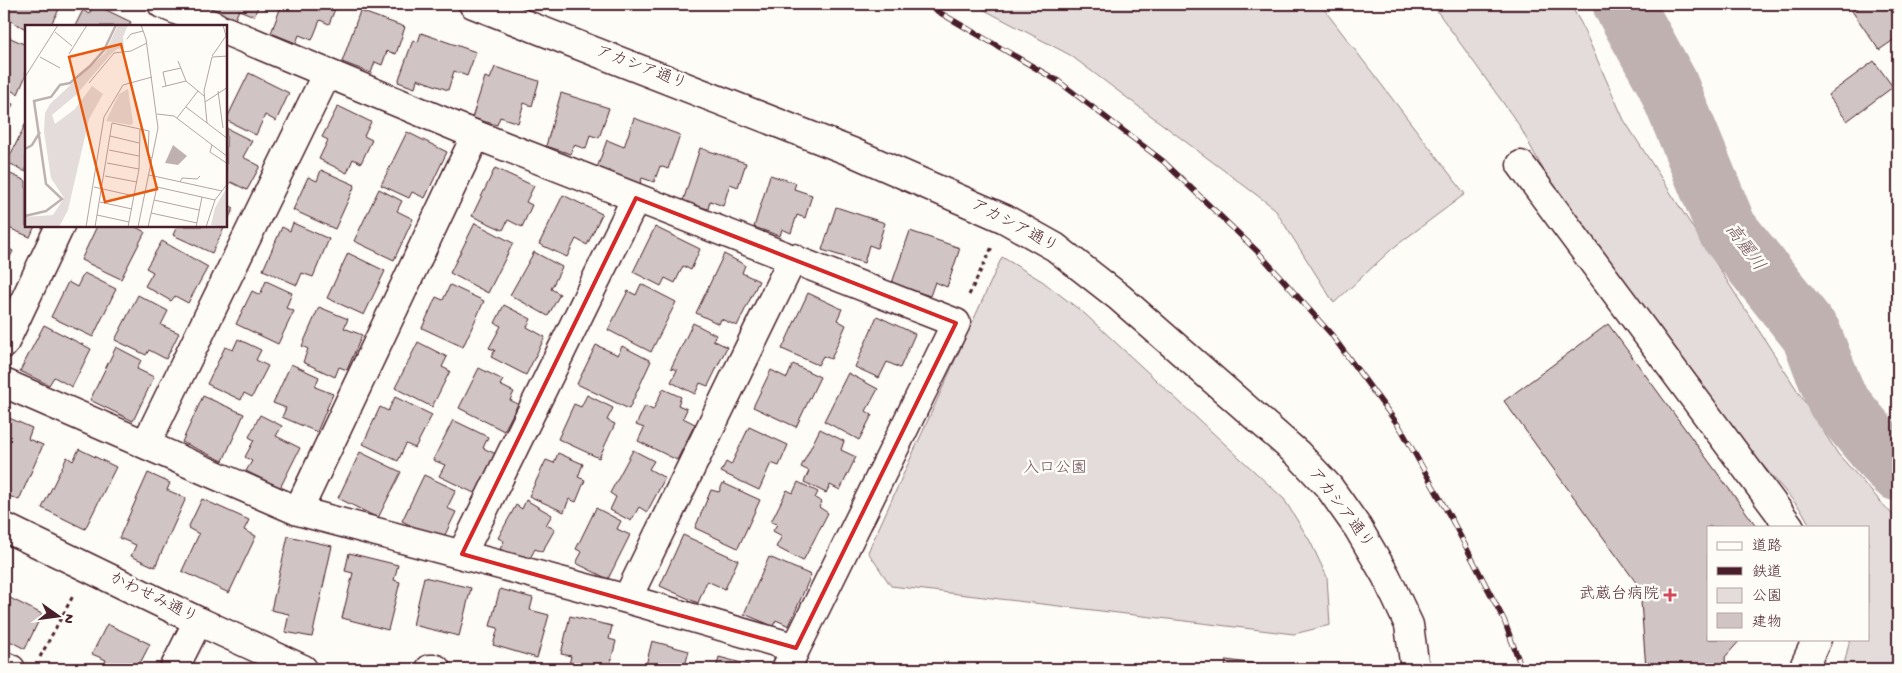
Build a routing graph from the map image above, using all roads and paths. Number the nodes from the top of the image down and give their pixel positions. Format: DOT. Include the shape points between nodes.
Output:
graph roads {
  1 [pos="473,4"];
  2 [pos="163,10"];
  3 [pos="212,25"];
  4 [pos="228,32"];
  5 [pos="327,74"];
  6 [pos="476,134"];
  7 [pos="1521,165"];
  8 [pos="636,198"];
  9 [pos="1005,219"];
  10 [pos="59,228"];
  11 [pos="793,258"];
  12 [pos="956,323"];
  13 [pos="4,344"];
  14 [pos="4,383"];
  15 [pos="146,444"];
  16 [pos="298,511"];
  17 [pos="1789,526"];
  18 [pos="4,527"];
  19 [pos="462,554"];
  20 [pos="88,567"];
  21 [pos="627,599"];
  22 [pos="198,621"];
  23 [pos="1817,640"];
  24 [pos="791,659"];
  25 [pos="38,660"];
  26 [pos="4,666"];
  27 [pos="11,669"];
  28 [pos="174,669"];
  29 [pos="303,669"];
  30 [pos="430,669"];
  31 [pos="436,669"];
  32 [pos="1415,669"];
  33 [pos="1803,669"];
  1 -- 9 [label="street, アカシア通り" via="852,152"];
  2 -- 3 [label="street"];
  4 -- 5 [label="street"];
  5 -- 6 [label="street"];
  5 -- 15 [label="street"];
  6 -- 8 [label="street"];
  6 -- 16 [label="street"];
  7 -- 17 [label="street"];
  8 -- 11 [label="street"];
  8 -- 19 [label="street"];
  9 -- 12 [label="path"];
  9 -- 32 [label="street, アカシア通り" via="1055,247 1119,297 1298,454 1328,487 1358,528 1386,576 1409,625"];
  10 -- 13 [label="street"];
  11 -- 12 [label="street"];
  11 -- 21 [label="street"];
  12 -- 24 [label="street"];
  14 -- 15 [label="street"];
  15 -- 16 [label="street"];
  16 -- 19 [label="street"];
  18 -- 20 [label="street, かわせみ通り"];
  19 -- 21 [label="street"];
  20 -- 22 [label="street, かわせみ通り"];
  20 -- 25 [label="path"];
  21 -- 24 [label="street"];
  22 -- 28 [label="street"];
  22 -- 29 [label="street, かわせみ通り"];
  23 -- 33 [label="street"];
  26 -- 27 [label="street"];
  30 -- 31 [label="street"];
}
